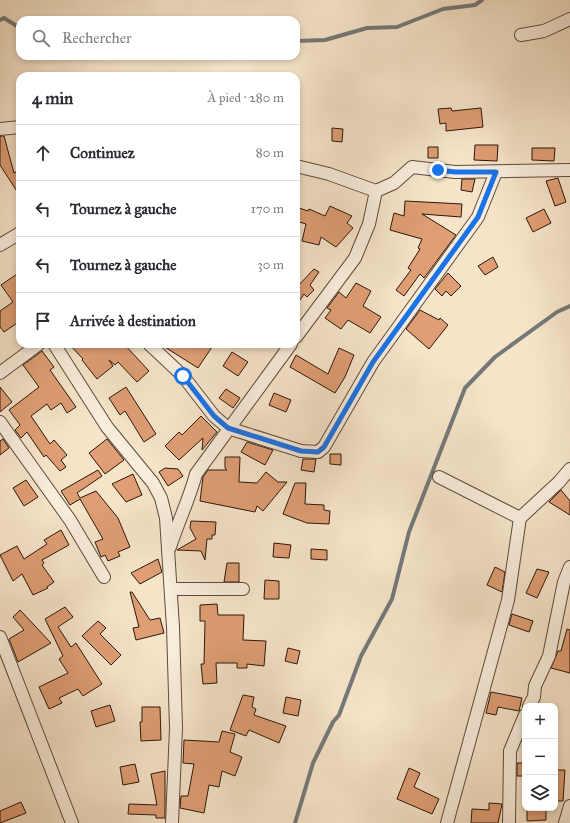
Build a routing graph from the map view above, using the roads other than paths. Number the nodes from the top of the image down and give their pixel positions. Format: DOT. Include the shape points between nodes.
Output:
graph roads {
  1 [pos="570,19"];
  2 [pos="521,35"];
  3 [pos="16,128"];
  4 [pos="0,129"];
  5 [pos="300,167"];
  6 [pos="570,170"];
  7 [pos="496,172"];
  8 [pos="376,191"];
  9 [pos="16,236"];
  10 [pos="0,245"];
  11 [pos="300,332"];
  12 [pos="34,348"];
  13 [pos="57,348"];
  14 [pos="153,348"];
  15 [pos="287,348"];
  16 [pos="0,373"];
  17 [pos="0,422"];
  18 [pos="228,428"];
  19 [pos="570,469"];
  20 [pos="439,477"];
  21 [pos="520,518"];
  22 [pos="168,554"];
  23 [pos="570,567"];
  24 [pos="104,577"];
  25 [pos="171,589"];
  26 [pos="243,589"];
  27 [pos="0,637"];
  28 [pos="531,703"];
  29 [pos="522,722"];
  30 [pos="570,806"];
  31 [pos="72,823"];
  32 [pos="172,823"];
  33 [pos="447,823"];
  34 [pos="509,823"];
  35 [pos="565,823"];
  1 -- 2 [label="street" via="544,31"];
  3 -- 4 [label="street"];
  5 -- 8 [label="street" via="329,174"];
  6 -- 7 [label="street"];
  7 -- 8 [label="street" via="455,172 412,167 394,183"];
  7 -- 18 [label="street" via="478,217 373,362 324,447 318,452 301,451"];
  8 -- 11 [label="street" via="369,224 355,258"];
  9 -- 10 [label="street"];
  12 -- 16 [label="street"];
  13 -- 22 [label="street" via="107,427 153,483 161,498 166,518"];
  14 -- 18 [label="street" via="183,376 214,416"];
  15 -- 18 [label="street"];
  17 -- 24 [label="street" via="70,520"];
  18 -- 22 [label="street" via="196,474"];
  19 -- 21 [label="street"];
  20 -- 21 [label="street"];
  21 -- 33 [label="street" via="508,600"];
  22 -- 25 [label="street"];
  23 -- 28 [label="street" via="564,582 549,656 535,686"];
  25 -- 26 [label="street"];
  25 -- 32 [label="street" via="176,728"];
  27 -- 31 [label="street"];
  29 -- 34 [label="street" via="510,751"];
  30 -- 35 [label="street"];
}
